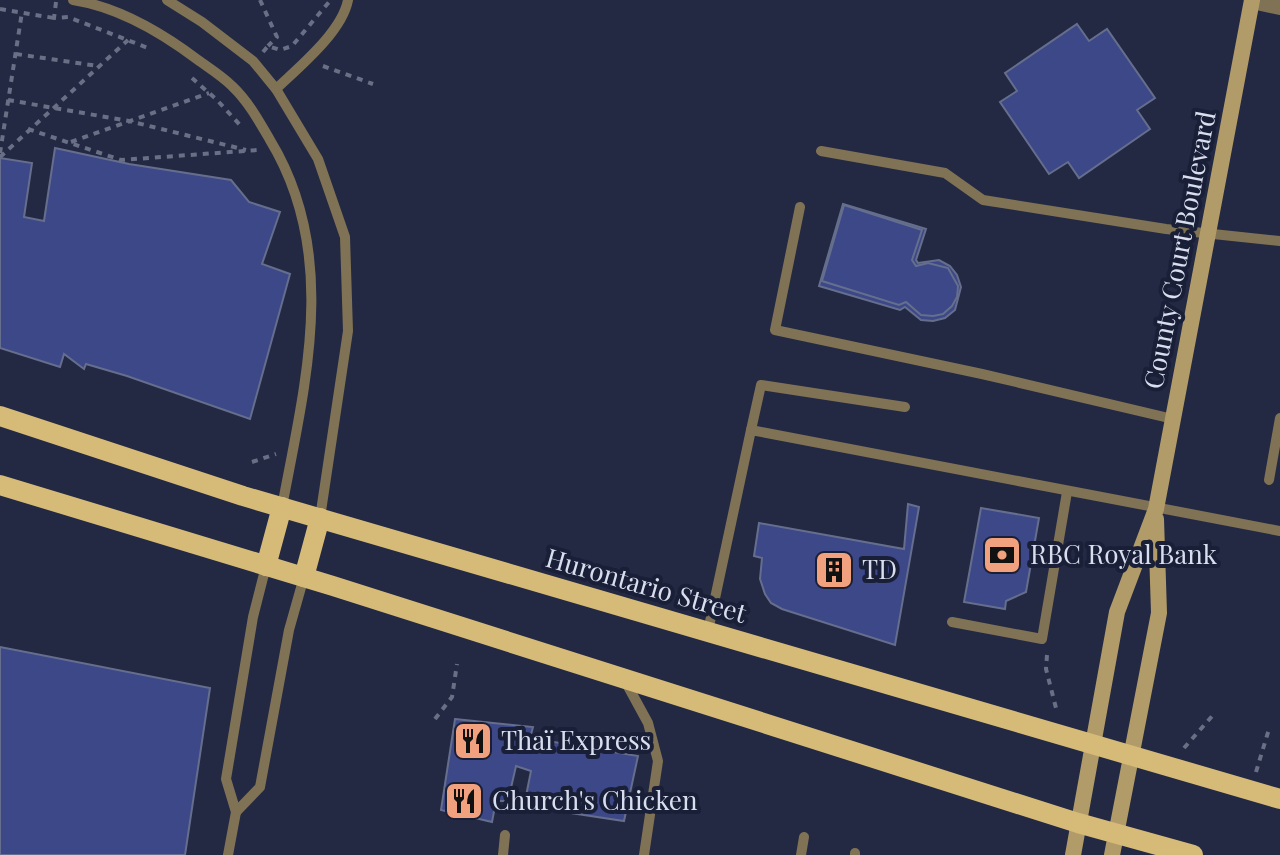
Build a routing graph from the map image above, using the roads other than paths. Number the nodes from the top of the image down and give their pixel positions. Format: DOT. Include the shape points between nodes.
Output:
graph roads {
  1 [pos="73,0"];
  2 [pos="167,0"];
  3 [pos="348,0"];
  4 [pos="1249,0"];
  5 [pos="1280,7"];
  6 [pos="276,89"];
  7 [pos="821,151"];
  8 [pos="800,207"];
  9 [pos="1208,233"];
  10 [pos="1280,241"];
  11 [pos="905,407"];
  12 [pos="0,416"];
  13 [pos="1280,418"];
  14 [pos="1173,419"];
  15 [pos="751,430"];
  16 [pos="1269,480"];
  17 [pos="0,485"];
  18 [pos="1067,492"];
  19 [pos="282,507"];
  20 [pos="1156,509"];
  21 [pos="320,518"];
  22 [pos="1280,531"];
  23 [pos="266,566"];
  24 [pos="304,577"];
  25 [pos="952,622"];
  26 [pos="708,631"];
  27 [pos="623,677"];
  28 [pos="1093,744"];
  29 [pos="1132,755"];
  30 [pos="1280,799"];
  31 [pos="236,812"];
  32 [pos="1078,823"];
  33 [pos="1116,834"];
  34 [pos="505,835"];
  35 [pos="804,837"];
  36 [pos="228,855"];
  37 [pos="503,855"];
  38 [pos="644,855"];
  39 [pos="801,855"];
  40 [pos="1073,855"];
  41 [pos="1112,855"];
  42 [pos="1193,855"];
  1 -- 19 [label="lane" via="137,21 231,85 278,152 298,198 310,255 311,333"];
  2 -- 6 [label="lane" via="253,61"];
  3 -- 6 [label="lane" via="347,10 327,37"];
  4 -- 5 [label="street"];
  4 -- 9 [label="street, County Court Boulevard"];
  6 -- 21 [label="lane" via="318,159 345,237 348,331"];
  7 -- 9 [label="lane" via="945,173 983,200"];
  8 -- 14 [label="lane" via="775,330"];
  9 -- 10 [label="lane"];
  9 -- 14 [label="street, County Court Boulevard"];
  11 -- 15 [label="lane" via="761,385"];
  12 -- 19 [label="main road, Hurontario Street"];
  13 -- 16 [label="lane"];
  14 -- 20 [label="street, County Court Boulevard"];
  15 -- 18 [label="lane"];
  15 -- 26 [label="lane"];
  17 -- 23 [label="main road"];
  18 -- 20 [label="lane"];
  18 -- 25 [label="lane" via="1042,639"];
  19 -- 21 [label="main road, Hurontario Street"];
  19 -- 23 [label="main road"];
  20 -- 22 [label="lane"];
  20 -- 28 [label="street, County Court Boulevard" via="1117,612"];
  20 -- 29 [label="street, County Court Boulevard" via="1159,613"];
  21 -- 24 [label="main road"];
  21 -- 26 [label="main road, Hurontario Street"];
  23 -- 24 [label="main road"];
  23 -- 31 [label="lane" via="226,779"];
  24 -- 27 [label="main road"];
  24 -- 31 [label="lane" via="260,787"];
  26 -- 28 [label="main road, Hurontario Street"];
  27 -- 32 [label="main road"];
  27 -- 38 [label="lane" via="648,723 658,761"];
  28 -- 29 [label="main road, Hurontario Street"];
  28 -- 32 [label="street, County Court Boulevard"];
  29 -- 30 [label="main road, Hurontario Street"];
  29 -- 33 [label="street, County Court Boulevard"];
  31 -- 36 [label="lane"];
  32 -- 33 [label="main road"];
  32 -- 40 [label="street, County Court Boulevard"];
  33 -- 41 [label="street, County Court Boulevard"];
  33 -- 42 [label="main road"];
  34 -- 37 [label="lane"];
  35 -- 39 [label="lane"];
}
